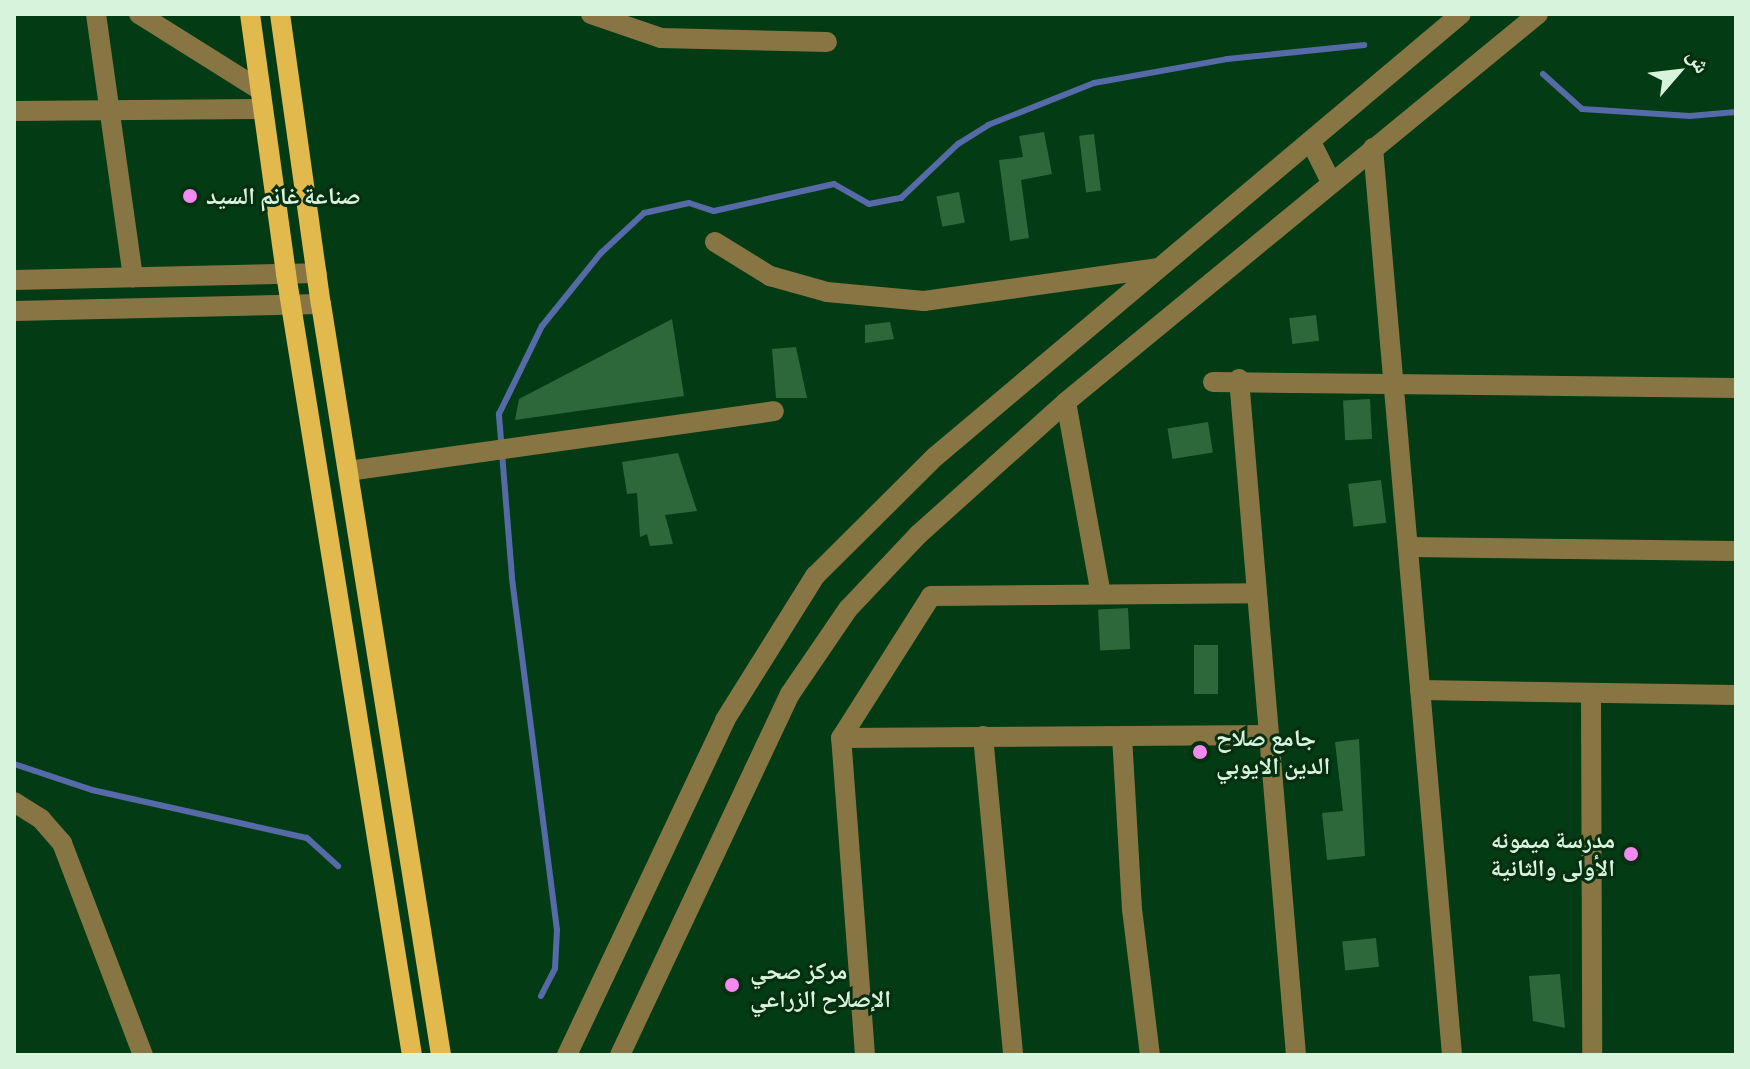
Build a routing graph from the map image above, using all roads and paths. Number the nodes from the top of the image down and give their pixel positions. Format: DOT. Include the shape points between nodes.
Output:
graph roads {
  1 [pos="96,14"];
  2 [pos="139,14"];
  3 [pos="250,14"];
  4 [pos="280,14"];
  5 [pos="591,14"];
  6 [pos="1461,14"];
  7 [pos="1538,14"];
  8 [pos="827,42"];
  9 [pos="262,100"];
  10 [pos="108,109"];
  11 [pos="14,111"];
  12 [pos="1311,142"];
  13 [pos="1373,148"];
  14 [pos="1331,182"];
  15 [pos="715,242"];
  16 [pos="1159,268"];
  17 [pos="317,273"];
  18 [pos="286,274"];
  19 [pos="15,275"];
  20 [pos="133,277"];
  21 [pos="321,304"];
  22 [pos="291,305"];
  23 [pos="14,311"];
  24 [pos="1239,379"];
  25 [pos="1213,382"];
  26 [pos="1393,382"];
  27 [pos="1736,388"];
  28 [pos="1066,402"];
  29 [pos="774,411"];
  30 [pos="348,471"];
  31 [pos="1408,547"];
  32 [pos="1736,551"];
  33 [pos="1257,593"];
  34 [pos="1101,594"];
  35 [pos="1420,690"];
  36 [pos="1591,695"];
  37 [pos="1736,695"];
  38 [pos="1736,710"];
  39 [pos="1269,735"];
  40 [pos="983,736"];
  41 [pos="1122,736"];
  42 [pos="841,738"];
  43 [pos="14,802"];
  44 [pos="143,1055"];
  45 [pos="412,1055"];
  46 [pos="441,1055"];
  47 [pos="567,1055"];
  48 [pos="620,1055"];
  49 [pos="865,1055"];
  50 [pos="1013,1055"];
  51 [pos="1150,1055"];
  52 [pos="1296,1055"];
  53 [pos="1452,1055"];
  54 [pos="1592,1055"];
  1 -- 10 [label="street"];
  2 -- 9 [label="street"];
  3 -- 9 [label="main road"];
  4 -- 17 [label="main road"];
  5 -- 8 [label="street" via="661,38"];
  6 -- 12 [label="street"];
  7 -- 13 [label="street"];
  9 -- 10 [label="street"];
  9 -- 18 [label="main road"];
  10 -- 11 [label="street"];
  10 -- 20 [label="street"];
  12 -- 14 [label="street"];
  12 -- 16 [label="street"];
  13 -- 14 [label="street"];
  13 -- 26 [label="street"];
  14 -- 28 [label="street"];
  15 -- 16 [label="street" via="770,276 827,292 924,301"];
  16 -- 47 [label="street" via="936,456 815,576 725,720"];
  17 -- 18 [label="street"];
  17 -- 21 [label="main road"];
  18 -- 20 [label="street"];
  18 -- 22 [label="main road"];
  19 -- 20 [label="street"];
  21 -- 22 [label="street"];
  21 -- 30 [label="main road"];
  22 -- 23 [label="street"];
  22 -- 45 [label="main road"];
  24 -- 25 [label="street"];
  24 -- 26 [label="street"];
  24 -- 33 [label="street"];
  26 -- 27 [label="street"];
  26 -- 31 [label="street"];
  28 -- 34 [label="street"];
  28 -- 48 [label="street" via="889,564 810,662 734,804"];
  29 -- 30 [label="street"];
  30 -- 46 [label="main road"];
  31 -- 32 [label="street"];
  31 -- 35 [label="street"];
  33 -- 34 [label="street"];
  33 -- 39 [label="street"];
  34 -- 42 [label="street" via="931,596"];
  35 -- 36 [label="street"];
  35 -- 53 [label="street"];
  36 -- 37 [label="street"];
  36 -- 54 [label="street"];
  37 -- 38 [label="street"];
  39 -- 41 [label="street"];
  39 -- 52 [label="street"];
  40 -- 41 [label="street"];
  40 -- 42 [label="street"];
  40 -- 50 [label="street"];
  41 -- 51 [label="street" via="1132,909"];
  42 -- 49 [label="street"];
  43 -- 44 [label="street" via="41,819 62,843"];
}
